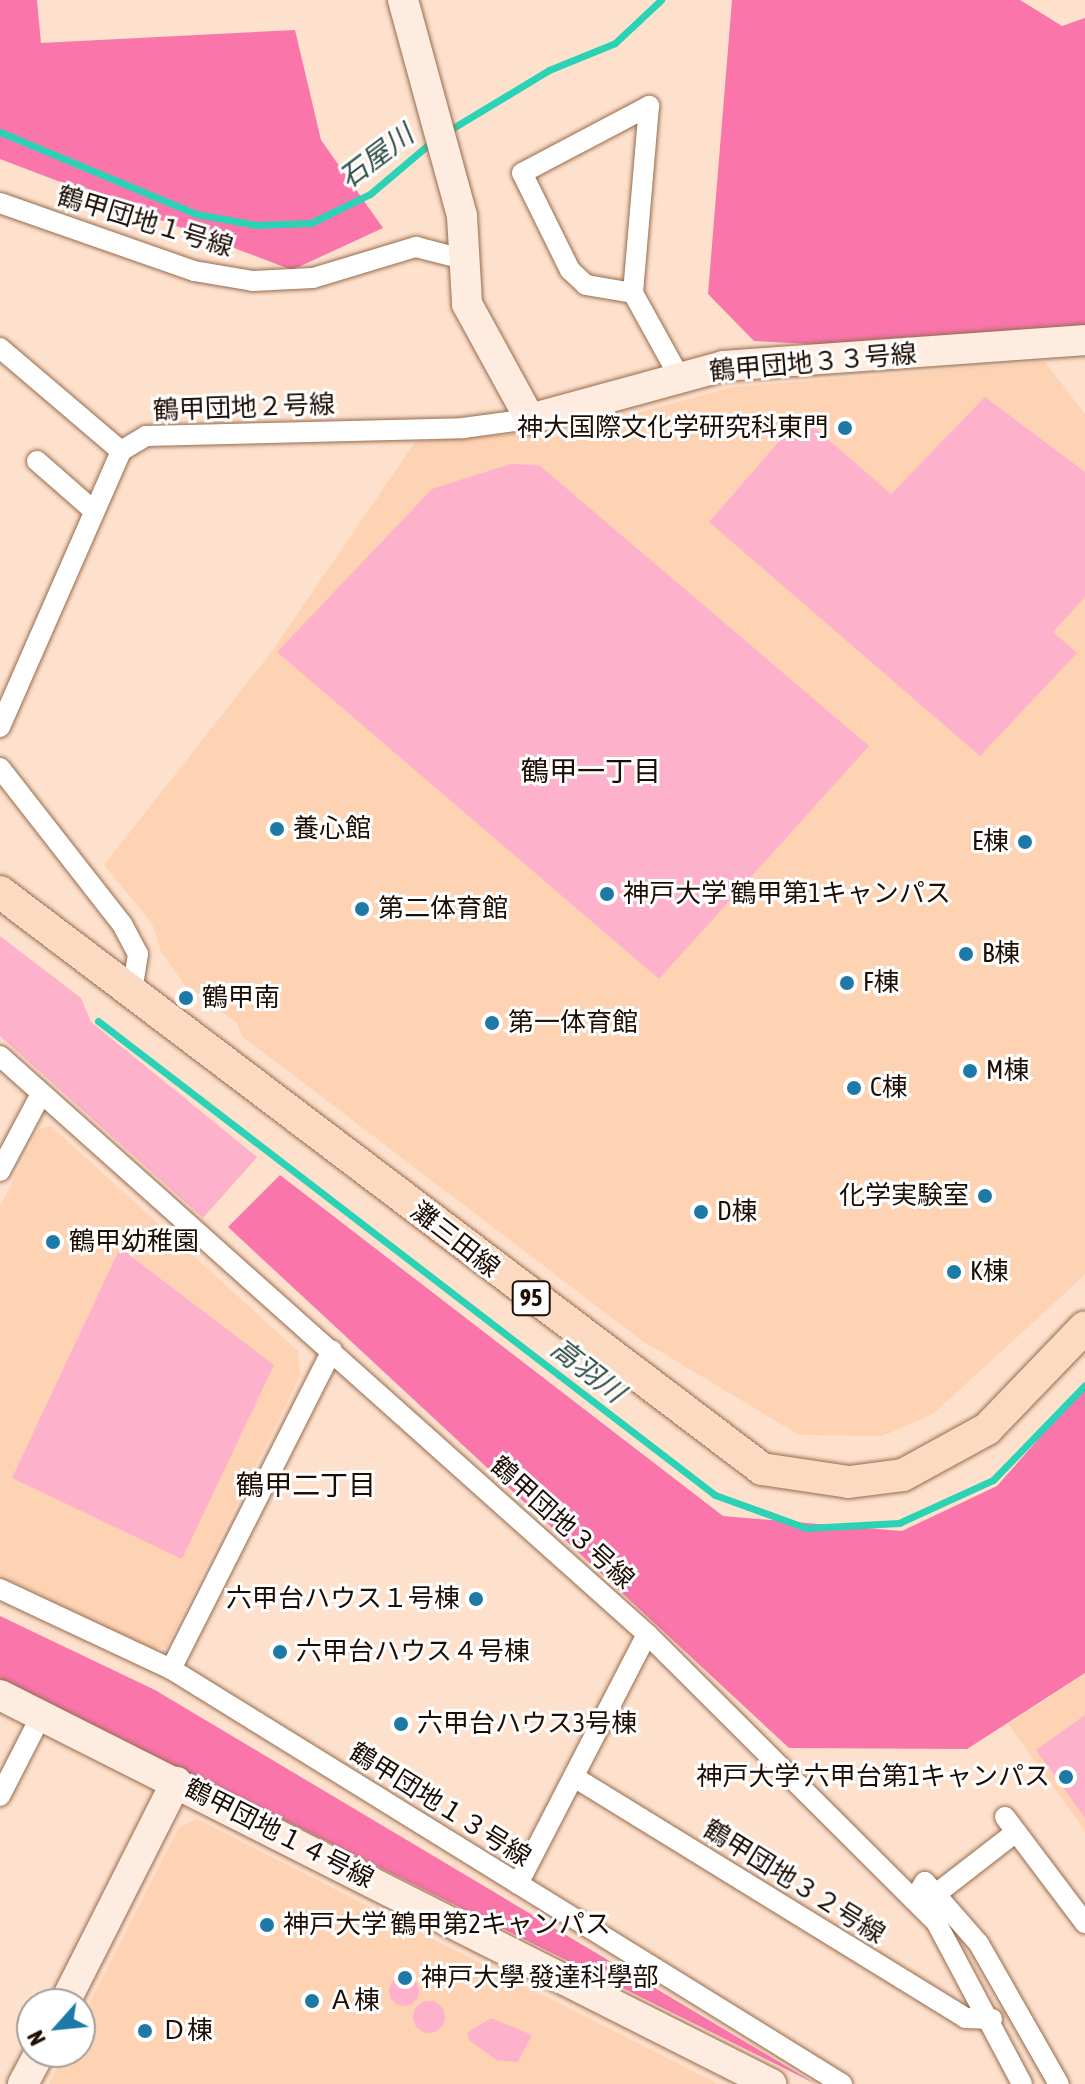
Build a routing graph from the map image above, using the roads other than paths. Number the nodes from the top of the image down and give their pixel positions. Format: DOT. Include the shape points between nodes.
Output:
graph roads {
  1 [pos="404,0"];
  2 [pos="0,203"];
  3 [pos="464,249"];
  4 [pos="633,293"];
  5 [pos="1085,340"];
  6 [pos="0,348"];
  7 [pos="680,378"];
  8 [pos="530,419"];
  9 [pos="121,451"];
  10 [pos="37,461"];
  11 [pos="93,510"];
  12 [pos="0,727"];
  13 [pos="0,768"];
  14 [pos="0,892"];
  15 [pos="132,992"];
  16 [pos="0,1056"];
  17 [pos="41,1094"];
  18 [pos="0,1171"];
  19 [pos="1085,1327"];
  20 [pos="332,1350"];
  21 [pos="0,1589"];
  22 [pos="647,1634"];
  23 [pos="171,1669"];
  24 [pos="0,1695"];
  25 [pos="41,1716"];
  26 [pos="574,1777"];
  27 [pos="176,1782"];
  28 [pos="0,1796"];
  29 [pos="518,1884"];
  30 [pos="936,1894"];
  31 [pos="914,1900"];
  32 [pos="1085,1923"];
  33 [pos="72,1988"];
  34 [pos="992,2019"];
  35 [pos="771,2084"];
  36 [pos="842,2084"];
  37 [pos="1022,2084"];
  38 [pos="1059,2084"];
  1 -- 3 [label="street"];
  2 -- 3 [label="street, 鶴甲団地１号線" via="194,271 253,281 313,278 416,247"];
  3 -- 8 [label="street" via="467,304"];
  4 -- 4 [label="street" via="586,285 570,270 522,173 649,106"];
  4 -- 7 [label="street"];
  5 -- 7 [label="street, 鶴甲団地３３号線" via="724,366"];
  6 -- 9 [label="street"];
  7 -- 8 [label="street, 鶴甲団地３３号線"];
  8 -- 9 [label="street, 鶴甲団地２号線" via="463,428 176,433 146,436"];
  9 -- 11 [label="street"];
  10 -- 11 [label="street"];
  11 -- 12 [label="street"];
  13 -- 15 [label="street" via="122,924 138,954"];
  14 -- 15 [label="main road, 灘三田線 / 95"];
  15 -- 19 [label="main road, 灘三田線 / 95" via="762,1469 849,1482 903,1475 987,1429"];
  16 -- 17 [label="street, 鶴甲団地３号線"];
  17 -- 18 [label="street"];
  17 -- 20 [label="street, 鶴甲団地３号線"];
  20 -- 22 [label="street, 鶴甲団地３号線"];
  20 -- 23 [label="street"];
  21 -- 23 [label="street, 鶴甲団地１３号線"];
  22 -- 26 [label="street"];
  22 -- 31 [label="street, 鶴甲団地３号線"];
  23 -- 29 [label="street, 鶴甲団地１３号線"];
  24 -- 25 [label="street, 鶴甲団地１４号線"];
  25 -- 27 [label="street, 鶴甲団地１４号線"];
  25 -- 28 [label="street"];
  26 -- 29 [label="street"];
  26 -- 34 [label="street, 鶴甲団地３２号線" via="965,2018"];
  27 -- 33 [label="street"];
  27 -- 35 [label="street, 鶴甲団地１４号線"];
  29 -- 36 [label="street, 鶴甲団地１３号線"];
  30 -- 31 [label="street" via="925,1882"];
  30 -- 32 [label="street" via="1011,1824"];
  30 -- 38 [label="street" via="979,1944"];
  31 -- 34 [label="street, 鶴甲団地３号線" via="961,1958"];
  34 -- 37 [label="street, 鶴甲団地３号線"];
}
